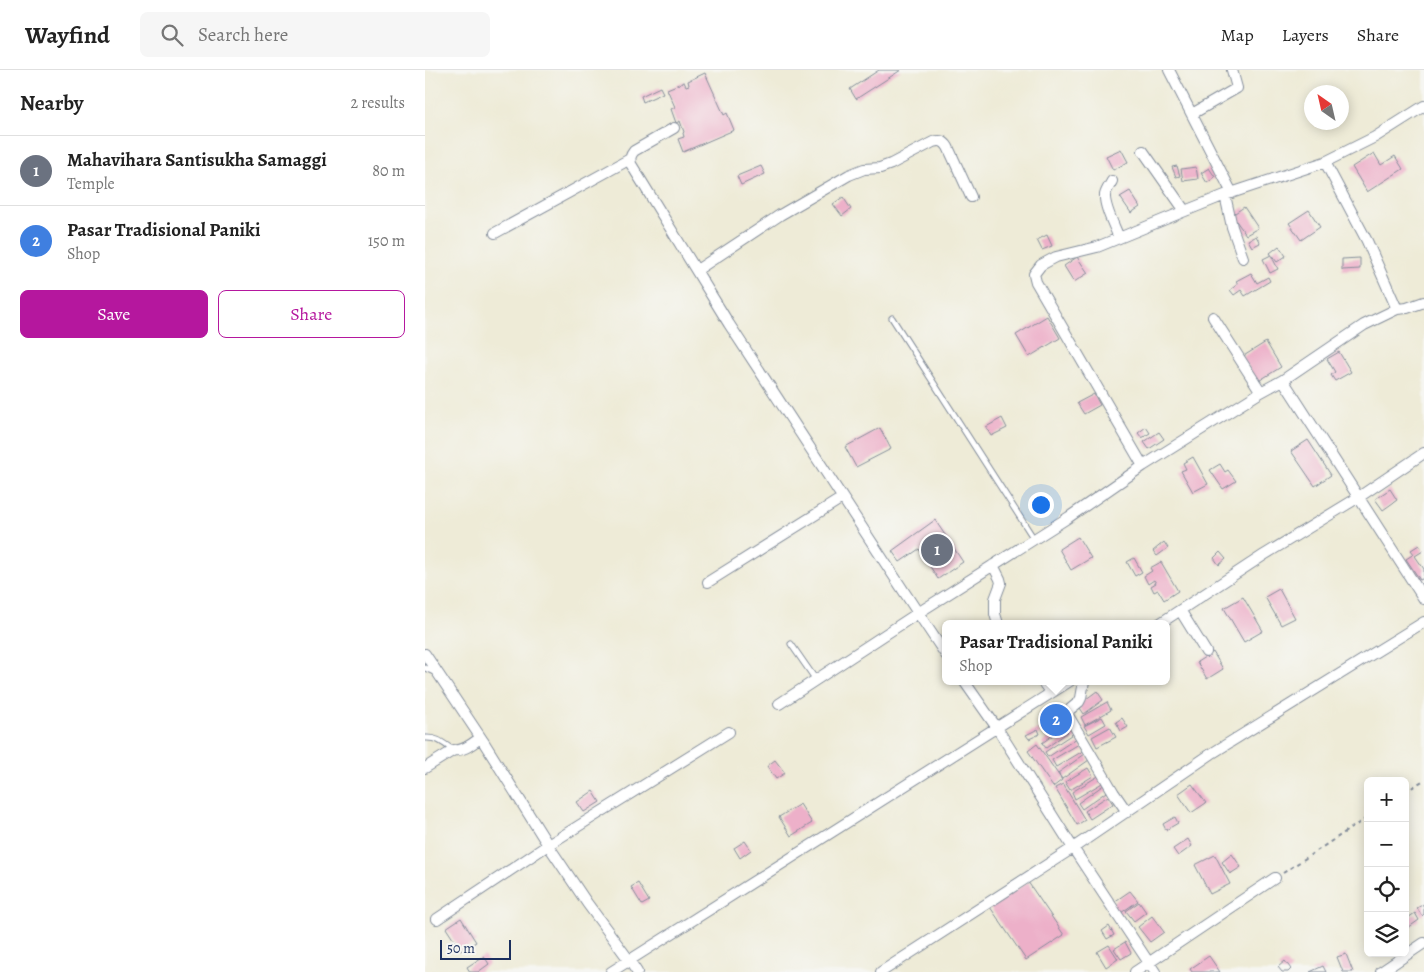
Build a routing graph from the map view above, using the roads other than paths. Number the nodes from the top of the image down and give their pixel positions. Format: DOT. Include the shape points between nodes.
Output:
graph roads {
  1 [pos="1169,70"];
  2 [pos="1232,70"];
  3 [pos="1424,106"];
  4 [pos="1192,114"];
  5 [pos="674,128"];
  6 [pos="1143,151"];
  7 [pos="630,159"];
  8 [pos="1325,162"];
  9 [pos="1112,181"];
  10 [pos="1229,194"];
  11 [pos="971,197"];
  12 [pos="1185,211"];
  13 [pos="495,233"];
  14 [pos="1119,238"];
  15 [pos="1243,258"];
  16 [pos="697,270"];
  17 [pos="1424,302"];
  18 [pos="1397,309"];
  19 [pos="1213,317"];
  20 [pos="892,318"];
  21 [pos="1283,380"];
  22 [pos="1261,392"];
  23 [pos="1424,453"];
  24 [pos="1143,466"];
  25 [pos="1359,497"];
  26 [pos="842,498"];
  27 [pos="1034,540"];
  28 [pos="993,565"];
  29 [pos="708,582"];
  30 [pos="1424,599"];
  31 [pos="1180,610"];
  32 [pos="917,614"];
  33 [pos="997,620"];
  34 [pos="1165,620"];
  35 [pos="1424,622"];
  36 [pos="791,644"];
  37 [pos="942,649"];
  38 [pos="1206,652"];
  39 [pos="425,654"];
  40 [pos="425,668"];
  41 [pos="437,673"];
  42 [pos="816,680"];
  43 [pos="967,685"];
  44 [pos="1045,685"];
  45 [pos="1064,685"];
  46 [pos="1083,685"];
  47 [pos="1051,693"];
  48 [pos="779,704"];
  49 [pos="997,728"];
  50 [pos="729,732"];
  51 [pos="425,738"];
  52 [pos="480,738"];
  53 [pos="454,750"];
  54 [pos="425,768"];
  55 [pos="1127,812"];
  56 [pos="548,845"];
  57 [pos="1073,848"];
  58 [pos="1275,878"];
  59 [pos="437,919"];
  60 [pos="1424,943"];
  61 [pos="629,960"];
  62 [pos="1149,963"];
  63 [pos="611,972"];
  64 [pos="637,972"];
  65 [pos="881,972"];
  66 [pos="1135,972"];
  67 [pos="1155,972"];
  68 [pos="1381,972"];
  1 -- 4 [label="street"];
  2 -- 4 [label="street" via="1237,88"];
  3 -- 8 [label="street" via="1375,137"];
  4 -- 10 [label="street"];
  5 -- 7 [label="street" via="634,151"];
  6 -- 12 [label="street"];
  7 -- 13 [label="street"];
  7 -- 16 [label="street"];
  8 -- 10 [label="street"];
  8 -- 18 [label="street" via="1367,241"];
  9 -- 14 [label="street" via="1105,198"];
  10 -- 12 [label="street"];
  10 -- 15 [label="street" via="1232,227"];
  11 -- 16 [label="street" via="944,142 933,142 891,164 849,175 780,215"];
  12 -- 14 [label="street"];
  14 -- 24 [label="street" via="1056,257 1041,265 1034,274"];
  16 -- 26 [label="street"];
  17 -- 18 [label="street"];
  18 -- 21 [label="street"];
  19 -- 22 [label="street"];
  20 -- 27 [label="lane"];
  21 -- 22 [label="street"];
  21 -- 25 [label="street"];
  22 -- 24 [label="street"];
  23 -- 25 [label="street"];
  24 -- 27 [label="street"];
  25 -- 30 [label="street"];
  25 -- 31 [label="street"];
  26 -- 29 [label="street"];
  26 -- 32 [label="street"];
  27 -- 28 [label="street"];
  28 -- 32 [label="street"];
  28 -- 33 [label="street" via="1001,579 995,599"];
  31 -- 34 [label="street"];
  31 -- 38 [label="street"];
  32 -- 37 [label="street"];
  32 -- 42 [label="street"];
  35 -- 55 [label="street" via="1211,754"];
  36 -- 42 [label="lane"];
  39 -- 41 [label="street"];
  40 -- 41 [label="lane"];
  41 -- 52 [label="street"];
  42 -- 48 [label="street"];
  43 -- 49 [label="street"];
  44 -- 47 [label="street"];
  45 -- 47 [label="street"];
  46 -- 55 [label="street" via="1079,702 1068,711 1069,717"];
  47 -- 49 [label="street"];
  49 -- 57 [label="street"];
  49 -- 61 [label="street"];
  50 -- 56 [label="street"];
  51 -- 53 [label="lane" via="437,739"];
  52 -- 53 [label="street" via="456,752"];
  52 -- 56 [label="street"];
  53 -- 54 [label="street"];
  55 -- 57 [label="street"];
  56 -- 59 [label="street"];
  56 -- 61 [label="street"];
  57 -- 62 [label="street"];
  57 -- 65 [label="street"];
  58 -- 62 [label="street"];
  60 -- 68 [label="street"];
  61 -- 63 [label="street"];
  61 -- 64 [label="street"];
  62 -- 66 [label="street"];
  62 -- 67 [label="street"];
}
